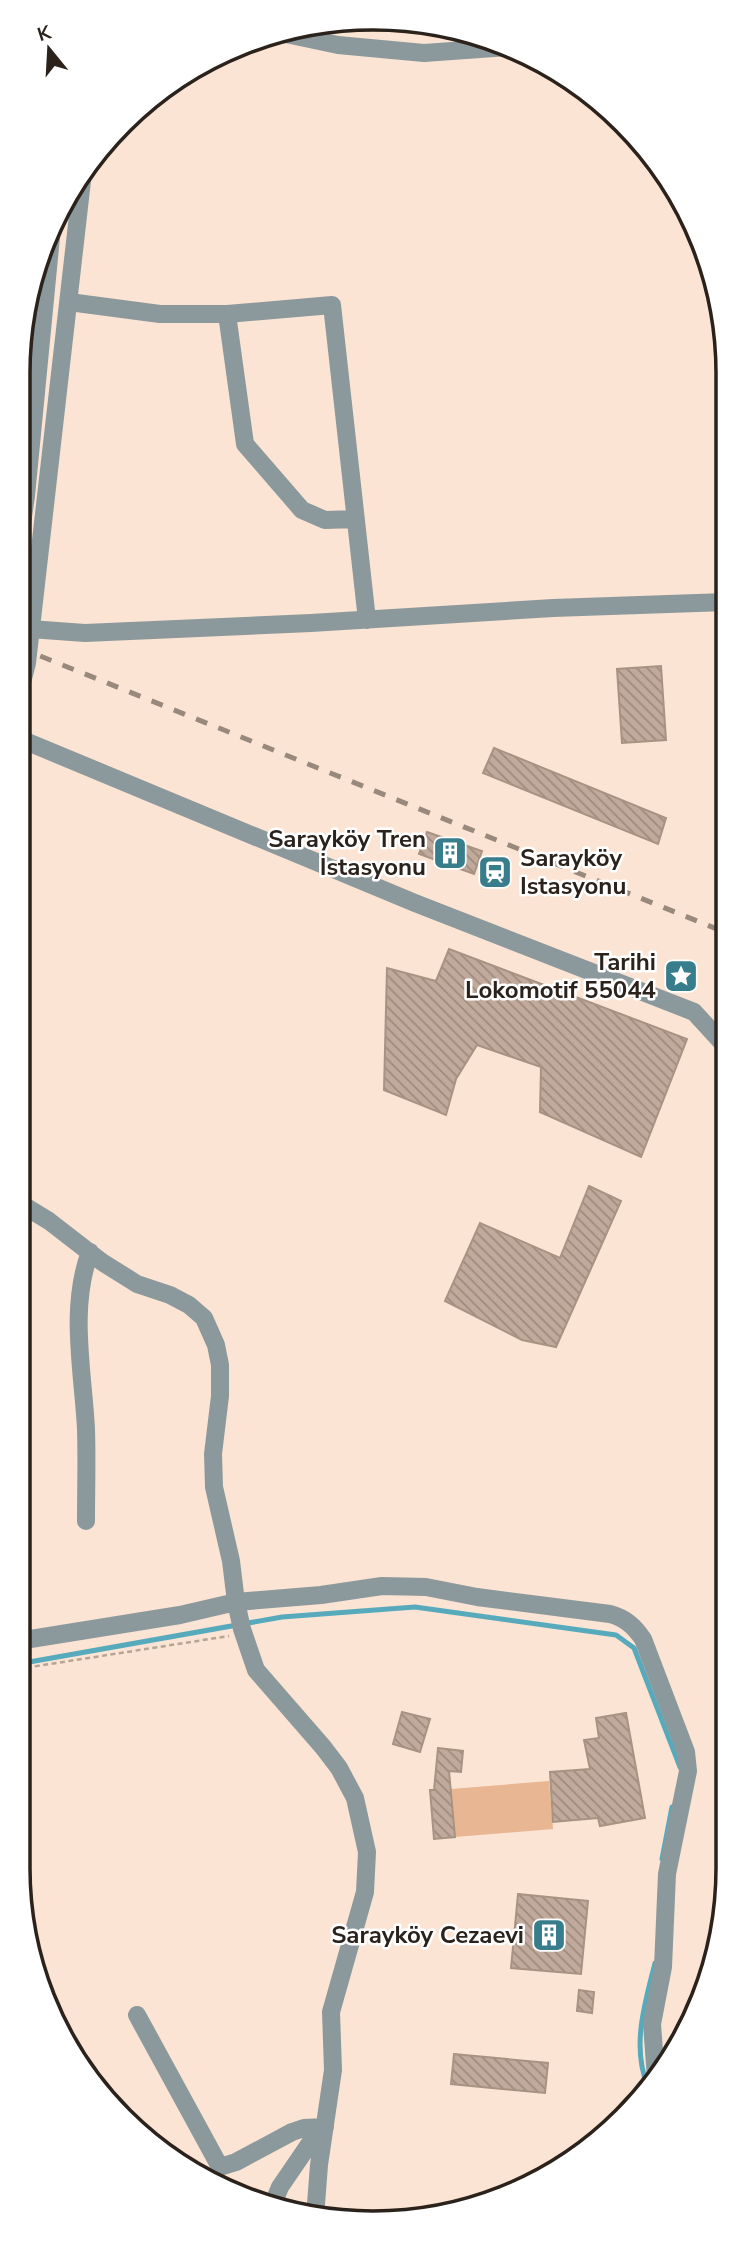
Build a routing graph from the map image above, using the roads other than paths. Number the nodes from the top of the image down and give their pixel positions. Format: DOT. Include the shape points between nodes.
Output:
graph roads {
  1 [pos="301,37"];
  2 [pos="485,49"];
  3 [pos="81,194"];
  4 [pos="49,261"];
  5 [pos="69,302"];
  6 [pos="227,314"];
  7 [pos="30,455"];
  8 [pos="356,519"];
  9 [pos="30,584"];
  10 [pos="716,602"];
  11 [pos="367,620"];
  12 [pos="30,628"];
  13 [pos="30,743"];
  14 [pos="716,1036"];
  15 [pos="30,1210"];
  16 [pos="90,1252"];
  17 [pos="86,1521"];
  18 [pos="237,1606"];
  19 [pos="30,1639"];
  20 [pos="137,2015"];
  21 [pos="655,2063"];
  22 [pos="323,2127"];
  23 [pos="276,2197"];
  24 [pos="316,2206"];
  1 -- 2 [label="street" via="424,53"];
  3 -- 5 [label="street"];
  4 -- 7 [label="street"];
  5 -- 6 [label="street" via="160,314"];
  5 -- 9 [label="street"];
  6 -- 8 [label="street" via="245,444 302,510 325,520"];
  6 -- 8 [label="street" via="332,305"];
  8 -- 11 [label="street"];
  10 -- 11 [label="street"];
  11 -- 12 [label="street" via="85,633"];
  13 -- 14 [label="street" via="415,903 694,1012"];
  15 -- 16 [label="street"];
  16 -- 17 [label="street" via="79,1297"];
  16 -- 18 [label="street" via="137,1284 189,1305 210,1330 220,1365 214,1487"];
  18 -- 19 [label="street"];
  18 -- 21 [label="street" via="382,1586 426,1587 610,1614 637,1631 686,1752 688,1771 667,1874 663,1967 652,2024"];
  18 -- 22 [label="street" via="256,1670 339,1768 355,1798 367,1852 365,1892 331,2012 333,2070"];
  20 -- 22 [label="street" via="220,2167 292,2132"];
  22 -- 23 [label="street"];
  22 -- 24 [label="street"];
}
